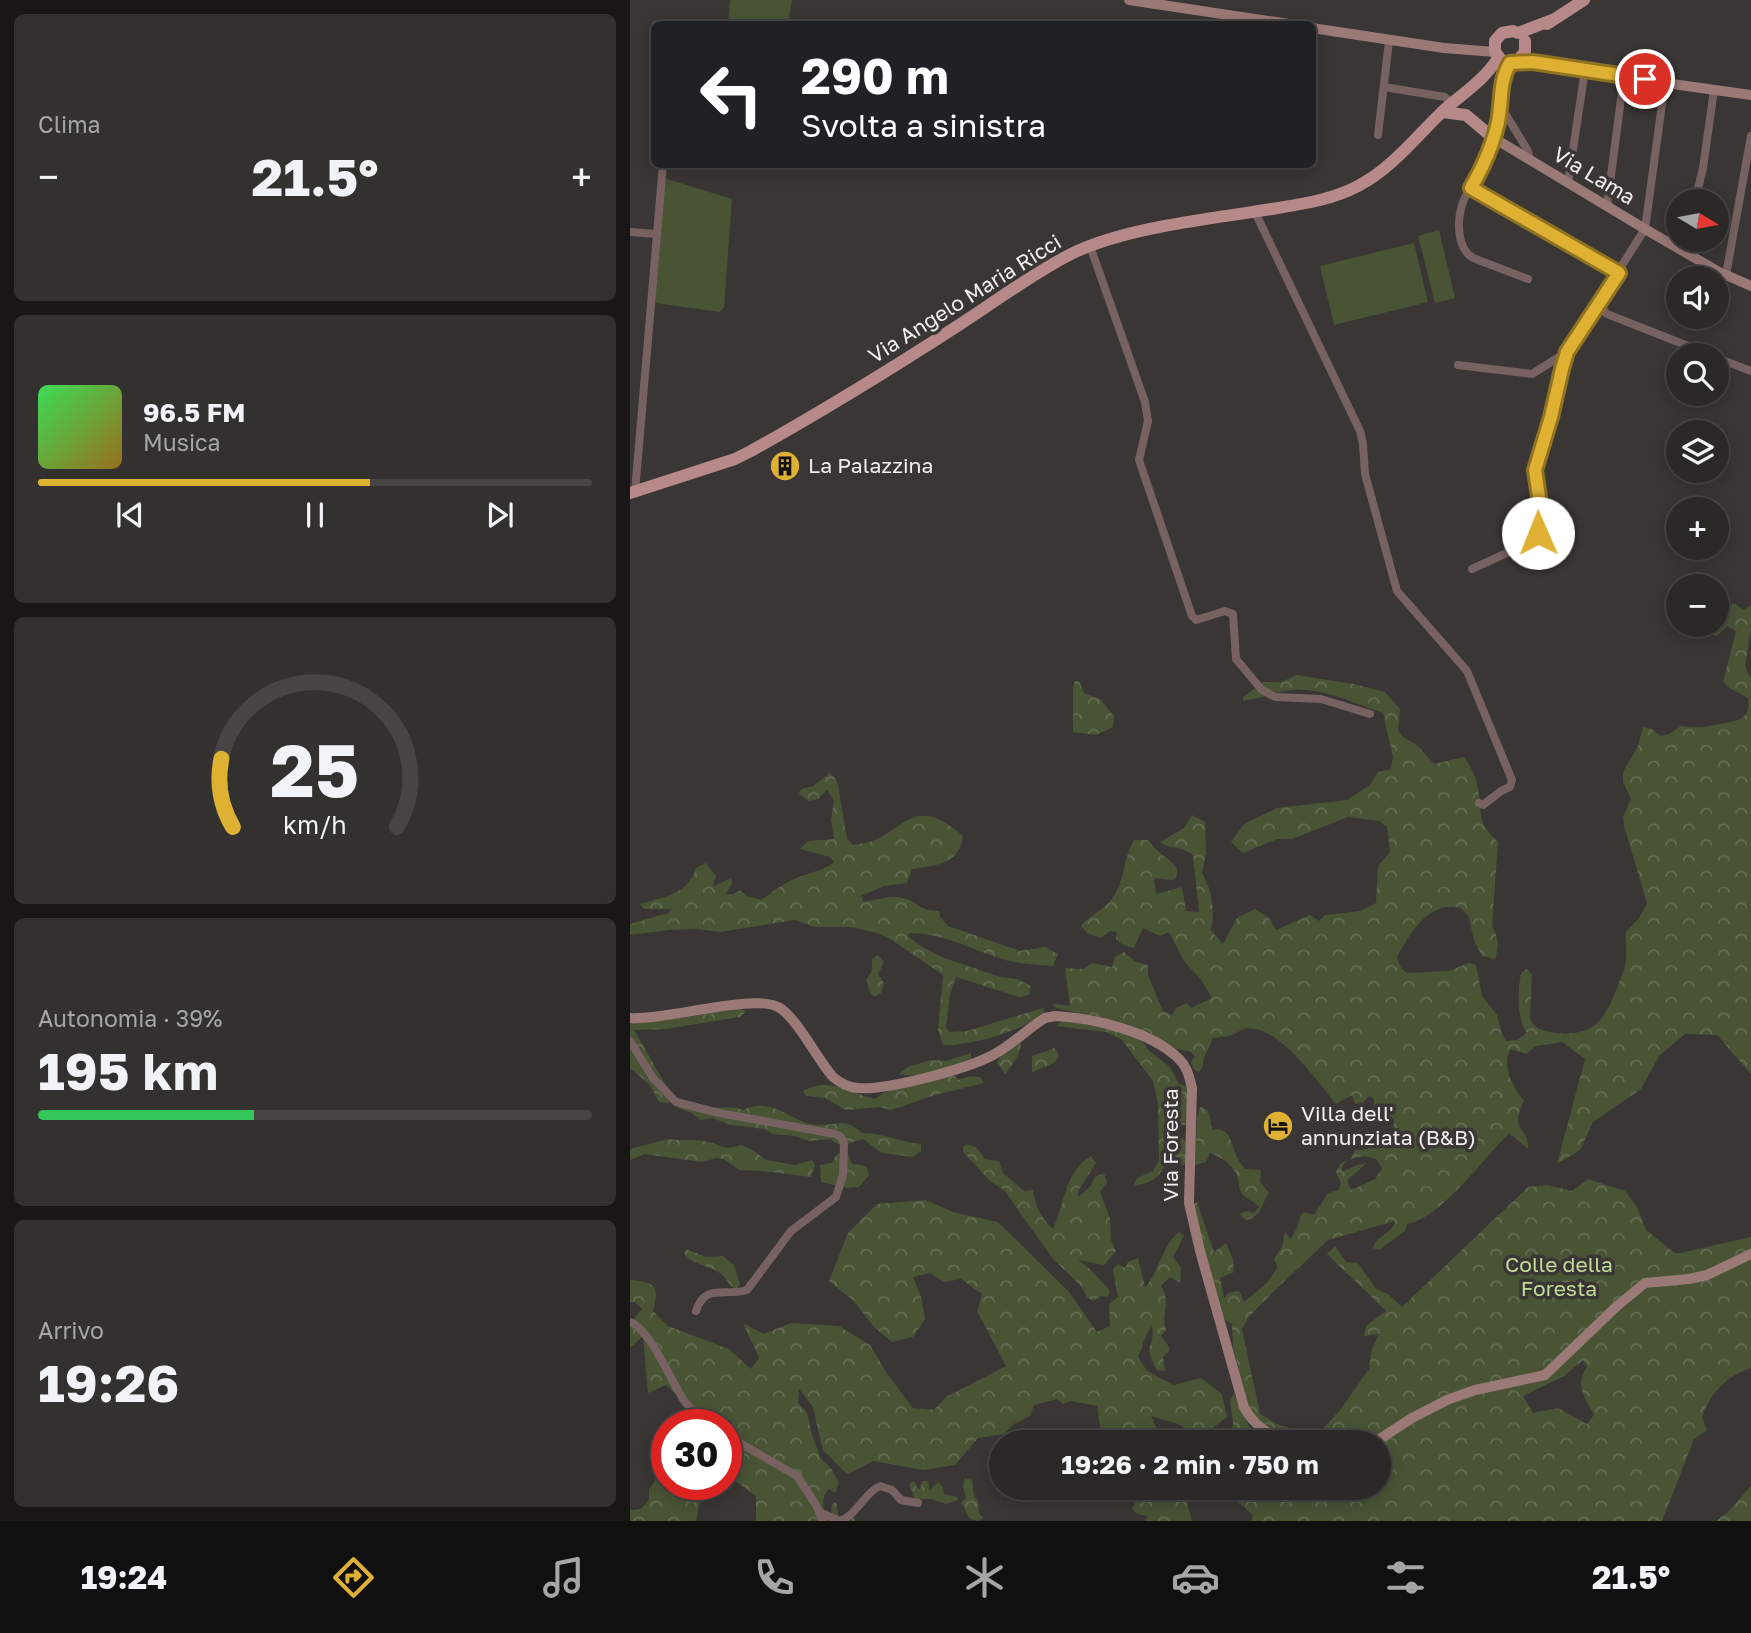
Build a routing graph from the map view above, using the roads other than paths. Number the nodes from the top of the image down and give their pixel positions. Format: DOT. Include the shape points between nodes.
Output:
graph roads {
  1 [pos="1129,0"];
  2 [pos="1584,0"];
  3 [pos="1269,21"];
  4 [pos="1316,29"];
  5 [pos="1522,37"];
  6 [pos="1389,41"];
  7 [pos="1507,60"];
  8 [pos="1585,70"];
  9 [pos="1624,76"];
  10 [pos="1665,82"];
  11 [pos="1384,87"];
  12 [pos="1714,90"];
  13 [pos="1751,95"];
  14 [pos="1451,104"];
  15 [pos="1500,105"];
  16 [pos="1466,116"];
  17 [pos="1378,135"];
  18 [pos="1751,136"];
  19 [pos="1492,137"];
  20 [pos="1530,160"];
  21 [pos="663,168"];
  22 [pos="1568,183"];
  23 [pos="1471,188"];
  24 [pos="1698,189"];
  25 [pos="1607,206"];
  26 [pos="1255,212"];
  27 [pos="1645,229"];
  28 [pos="630,232"];
  29 [pos="656,234"];
  30 [pos="1666,238"];
  31 [pos="1090,246"];
  32 [pos="1693,252"];
  33 [pos="1713,266"];
  34 [pos="1728,266"];
  35 [pos="1619,273"];
  36 [pos="1729,276"];
  37 [pos="1528,279"];
  38 [pos="1751,286"];
  39 [pos="1599,305"];
  40 [pos="1680,343"];
  41 [pos="1567,352"];
  42 [pos="1729,363"];
  43 [pos="1458,365"];
  44 [pos="1751,371"];
  45 [pos="632,493"];
  46 [pos="1472,569"];
  47 [pos="1370,714"];
  48 [pos="1479,803"];
  49 [pos="630,1018"];
  50 [pos="630,1041"];
  51 [pos="1751,1254"];
  52 [pos="696,1311"];
  53 [pos="630,1322"];
  54 [pos="693,1409"];
  55 [pos="1262,1430"];
  56 [pos="1391,1432"];
  57 [pos="742,1444"];
  58 [pos="918,1503"];
  59 [pos="821,1517"];
  1 -- 3 [label="main road"];
  2 -- 5 [label="main road"];
  4 -- 6 [label="main road"];
  5 -- 7 [label="main road" via="1526,48"];
  5 -- 7 [label="main road" via="1513,31 1502,33"];
  6 -- 7 [label="main road" via="1461,49"];
  6 -- 11 [label="street"];
  7 -- 8 [label="main road"];
  7 -- 14 [label="main road, Via Angelo Maria Ricci"];
  7 -- 15 [label="main road"];
  8 -- 9 [label="main road"];
  8 -- 22 [label="street"];
  9 -- 10 [label="main road"];
  9 -- 25 [label="street"];
  10 -- 12 [label="main road"];
  10 -- 27 [label="street"];
  11 -- 14 [label="street" via="1445,97"];
  11 -- 17 [label="street"];
  12 -- 13 [label="main road"];
  12 -- 24 [label="street"];
  14 -- 16 [label="main road"];
  14 -- 16 [label="main road, Via Lama" via="1452,112"];
  14 -- 26 [label="main road, Via Angelo Maria Ricci" via="1358,187 1325,199"];
  15 -- 19 [label="main road"];
  15 -- 20 [label="street"];
  16 -- 19 [label="main road, Via Lama"];
  18 -- 34 [label="street"];
  19 -- 20 [label="main road, Via Lama"];
  19 -- 23 [label="street" via="1486,161"];
  20 -- 22 [label="main road, Via Lama"];
  21 -- 29 [label="street"];
  22 -- 25 [label="main road, Via Lama"];
  23 -- 35 [label="street"];
  23 -- 37 [label="street" via="1460,219 1460,240 1466,254"];
  25 -- 27 [label="main road, Via Lama"];
  26 -- 31 [label="main road, Via Angelo Maria Ricci" via="1164,227"];
  26 -- 48 [label="street" via="1360,431 1365,474 1398,591 1467,671 1513,780 1510,787 1483,805"];
  27 -- 30 [label="main road, Via Lama"];
  27 -- 35 [label="street"];
  28 -- 29 [label="street"];
  29 -- 45 [label="street"];
  31 -- 45 [label="main road, Via Angelo Maria Ricci" via="751,451"];
  31 -- 47 [label="street" via="1145,402 1148,421 1139,460 1192,617 1196,620 1225,611 1233,614 1236,659 1269,694 1321,699"];
  32 -- 33 [label="main road, Via Lama"];
  35 -- 39 [label="street"];
  36 -- 38 [label="main road, Via Lama"];
  39 -- 40 [label="street" via="1607,314"];
  39 -- 41 [label="street"];
  41 -- 43 [label="street" via="1532,374"];
  41 -- 46 [label="street" via="1535,470 1541,511 1535,540"];
  42 -- 44 [label="street"];
  49 -- 55 [label="main road, Via Foresta" via="750,1003 773,1005 792,1021 833,1077 854,1088 881,1088 976,1063 1055,1016 1138,1033 1167,1049 1188,1071 1192,1088 1189,1203 1200,1251 1244,1407"];
  50 -- 52 [label="street" via="653,1078 676,1102 835,1134 844,1144 843,1175 836,1197 791,1231 747,1290 711,1293 699,1301"];
  51 -- 56 [label="main road" via="1707,1275 1645,1283 1545,1375 1447,1400"];
  53 -- 54 [label="street" via="657,1352"];
  57 -- 59 [label="street" via="797,1476"];
  58 -- 59 [label="street" via="901,1500 880,1486 850,1517 840,1521"];
}
